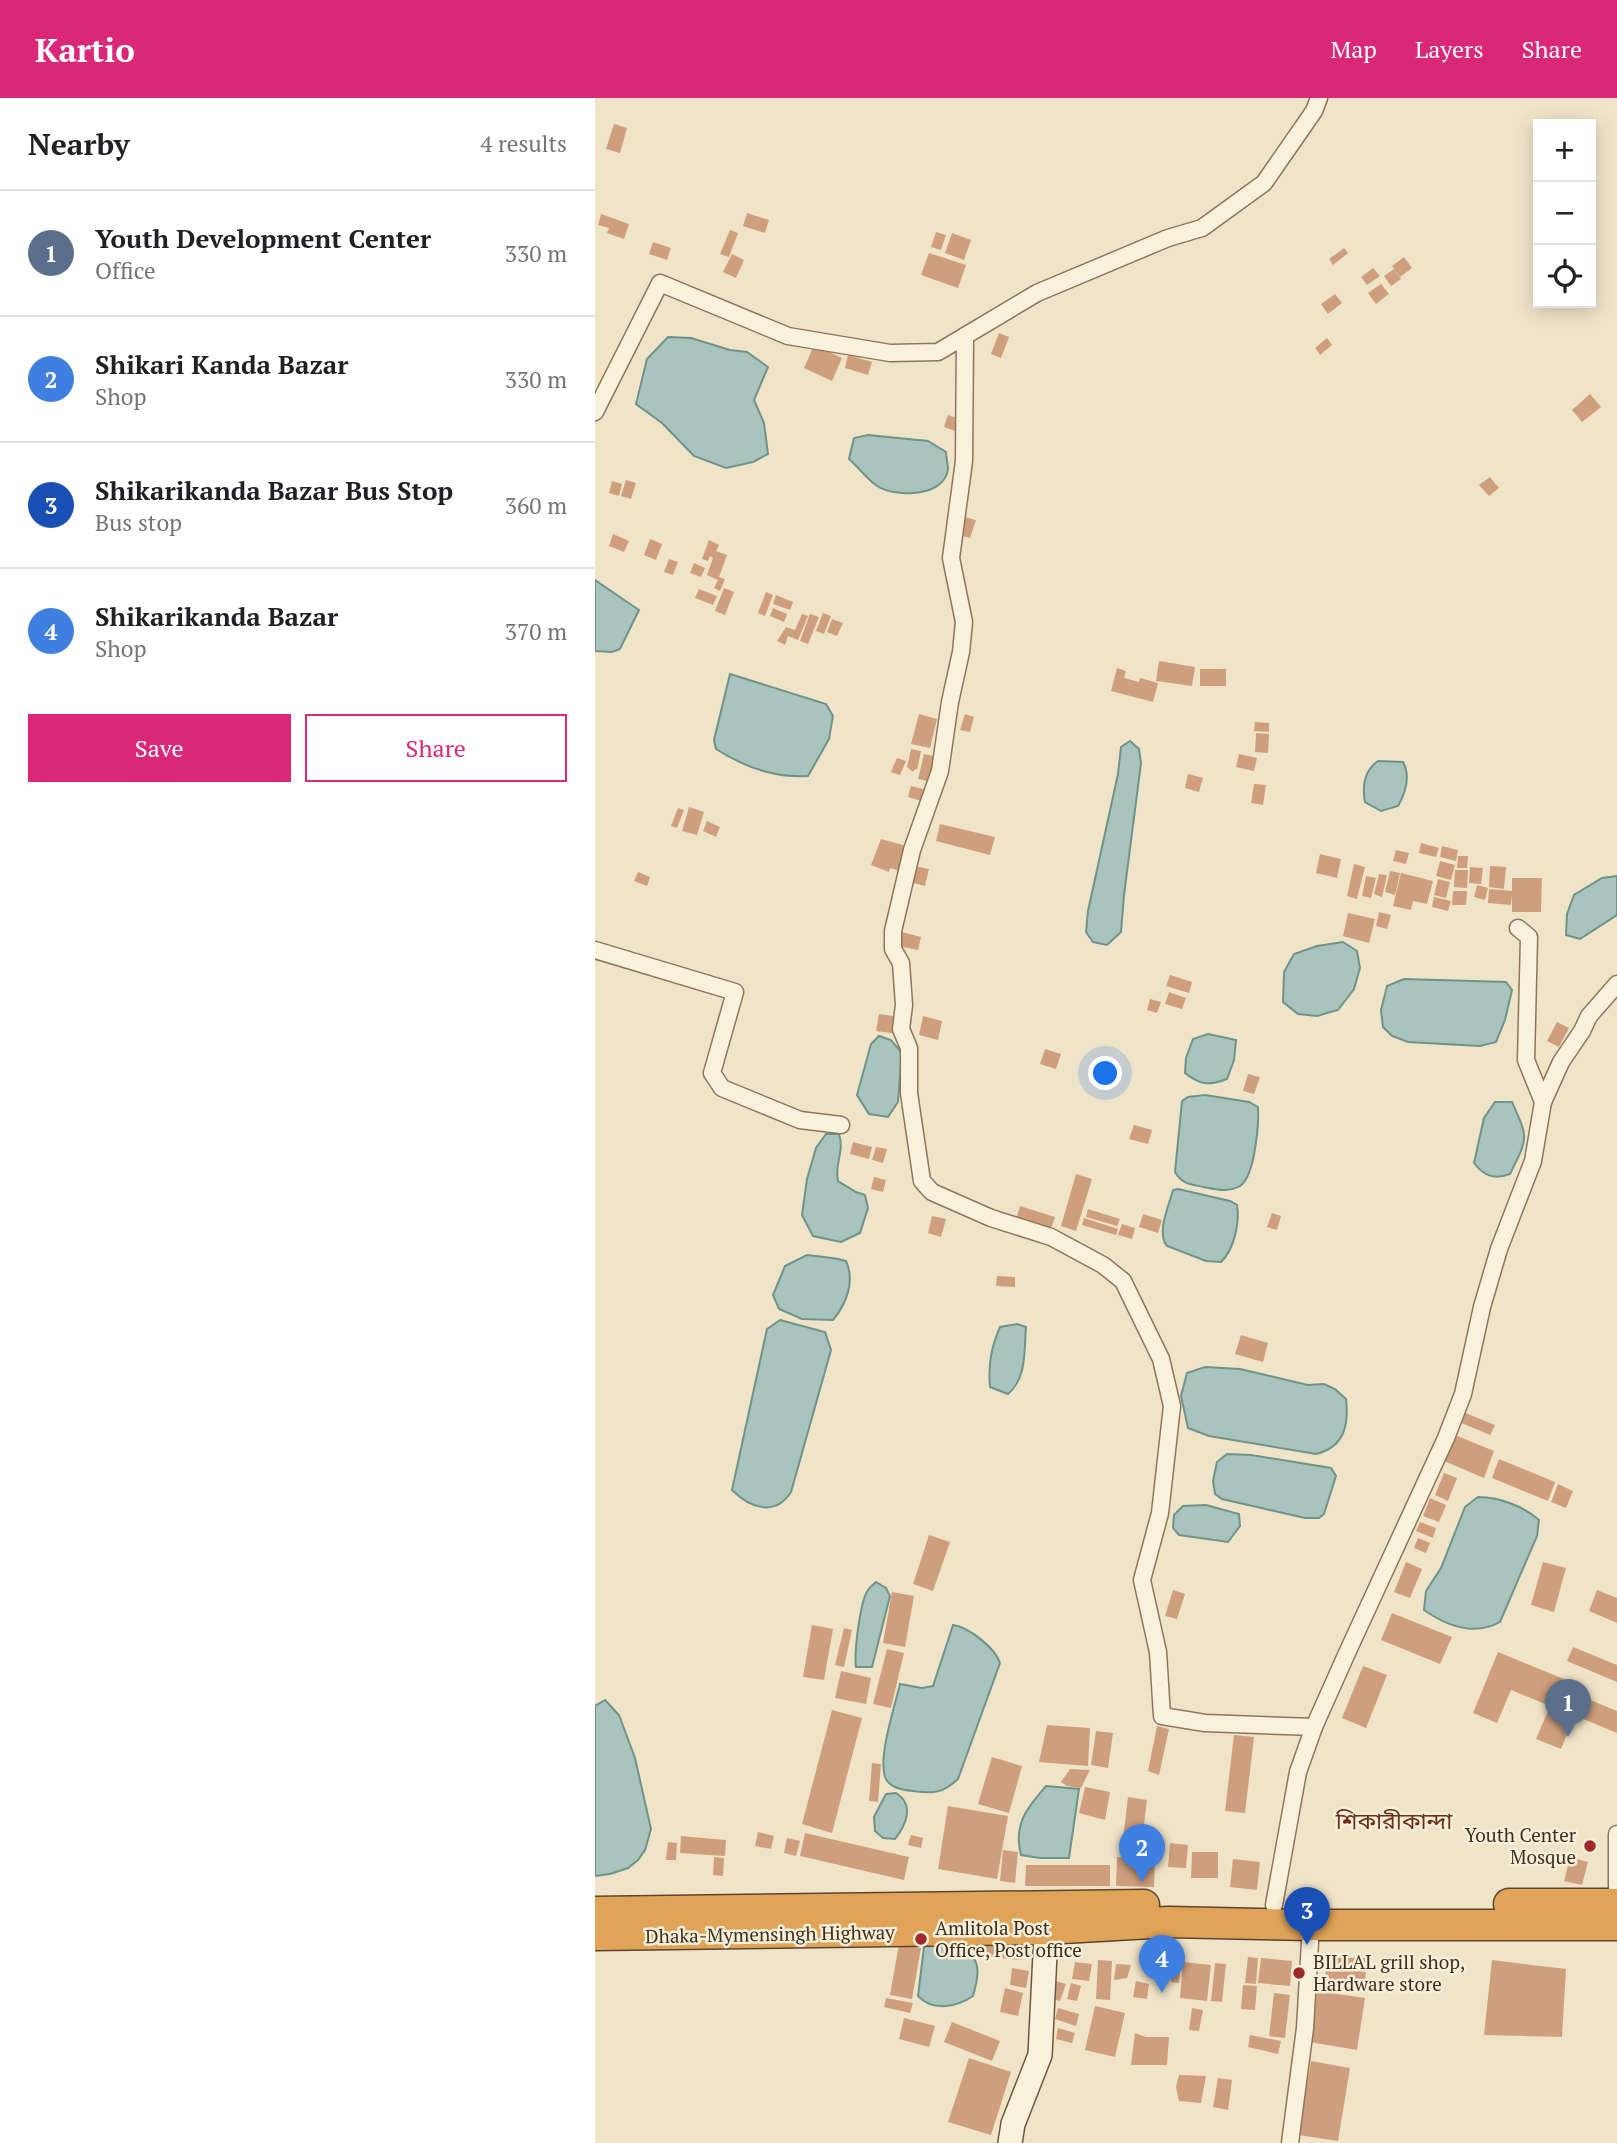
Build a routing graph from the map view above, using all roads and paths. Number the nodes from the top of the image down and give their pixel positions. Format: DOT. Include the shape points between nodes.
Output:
graph roads {
  1 [pos="1319,98"];
  2 [pos="965,336"];
  3 [pos="595,412"];
  4 [pos="1518,928"];
  5 [pos="595,950"];
  6 [pos="1617,984"];
  7 [pos="1543,1102"];
  8 [pos="841,1125"];
  9 [pos="1314,1727"];
  10 [pos="1617,1834"];
  11 [pos="1617,1903"];
  12 [pos="1274,1905"];
  13 [pos="595,1912"];
  14 [pos="1046,1917"];
  15 [pos="1311,1925"];
  16 [pos="1617,1925"];
  17 [pos="595,1935"];
  18 [pos="1010,2143"];
  19 [pos="1290,2143"];
  1 -- 2 [label="street" via="1265,183 1202,228 1037,293"];
  2 -- 3 [label="street" via="938,352 890,353 788,336 660,283"];
  2 -- 9 [label="street" via="964,461 951,558 964,622 961,652 940,771 912,850 893,931 893,949 901,963 901,1029 909,1048 909,1093 922,1181 940,1196 1051,1237 1103,1265 1123,1281 1161,1359 1172,1406 1160,1513 1142,1580 1158,1652 1162,1716 1205,1723"];
  4 -- 7 [label="street" via="1529,936 1526,1060"];
  5 -- 8 [label="street" via="735,992 712,1073 722,1088 800,1120"];
  6 -- 7 [label="street" via="1589,1016"];
  7 -- 9 [label="street" via="1533,1161 1492,1273 1463,1394"];
  9 -- 12 [label="street" via="1298,1772"];
  10 -- 11 [label="street"];
  11 -- 12 [label="highway, Dhaka-Mymensingh Highway"];
  12 -- 14 [label="highway, Dhaka-Mymensingh Highway"];
  13 -- 14 [label="highway, Dhaka-Mymensingh Highway" via="924,1909"];
  14 -- 15 [label="highway, Dhaka-Mymensingh Highway"];
  14 -- 17 [label="highway, Dhaka-Mymensingh Highway"];
  14 -- 18 [label="street" via="1040,2055"];
  15 -- 16 [label="highway, Dhaka-Mymensingh Highway"];
  15 -- 19 [label="street" via="1305,2028"];
}
